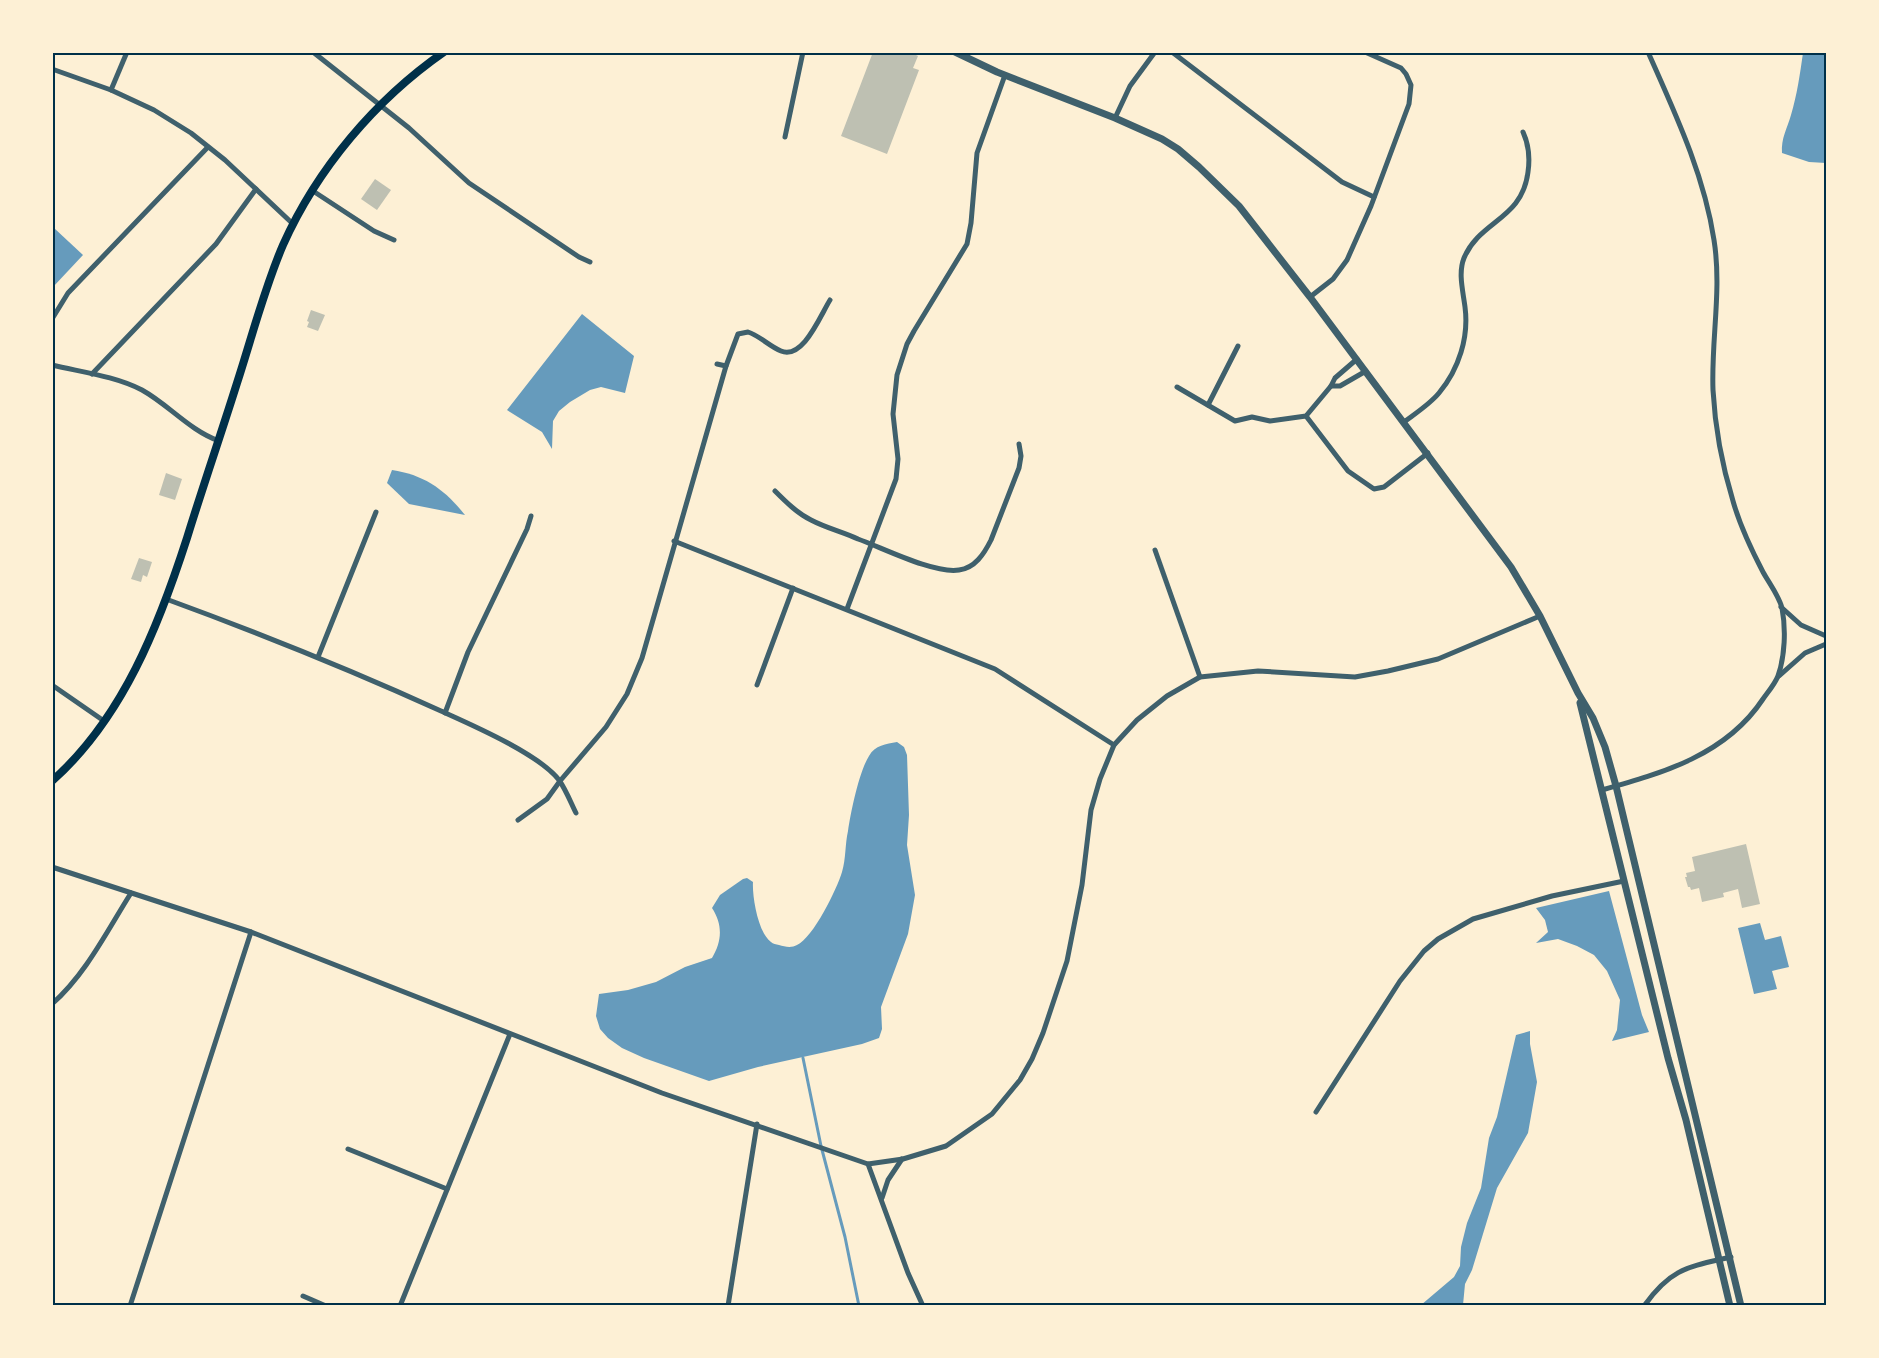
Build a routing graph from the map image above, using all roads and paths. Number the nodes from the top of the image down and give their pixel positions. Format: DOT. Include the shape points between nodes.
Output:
graph roads {
  1 [pos="127,52"];
  2 [pos="313,52"];
  3 [pos="444,52"];
  4 [pos="803,52"];
  5 [pos="955,52"];
  6 [pos="1155,52"];
  7 [pos="1172,52"];
  8 [pos="1365,52"];
  9 [pos="1648,52"];
  10 [pos="52,69"];
  11 [pos="1005,75"];
  12 [pos="111,90"];
  13 [pos="381,105"];
  14 [pos="1115,118"];
  15 [pos="1523,132"];
  16 [pos="784,137"];
  17 [pos="208,147"];
  18 [pos="256,189"];
  19 [pos="313,190"];
  20 [pos="1374,197"];
  21 [pos="293,224"];
  22 [pos="394,240"];
  23 [pos="590,262"];
  24 [pos="1310,297"];
  25 [pos="830,300"];
  26 [pos="52,319"];
  27 [pos="1238,346"];
  28 [pos="1358,359"];
  29 [pos="717,364"];
  30 [pos="52,365"];
  31 [pos="726,366"];
  32 [pos="1366,371"];
  33 [pos="92,374"];
  34 [pos="1332,386"];
  35 [pos="1176,387"];
  36 [pos="1209,405"];
  37 [pos="1306,416"];
  38 [pos="1404,422"];
  39 [pos="219,441"];
  40 [pos="1019,444"];
  41 [pos="1428,453"];
  42 [pos="775,491"];
  43 [pos="376,512"];
  44 [pos="531,516"];
  45 [pos="674,541"];
  46 [pos="872,544"];
  47 [pos="1155,550"];
  48 [pos="793,588"];
  49 [pos="166,599"];
  50 [pos="1781,607"];
  51 [pos="847,609"];
  52 [pos="1540,616"];
  53 [pos="1827,636"];
  54 [pos="1827,644"];
  55 [pos="318,657"];
  56 [pos="1200,677"];
  57 [pos="1777,677"];
  58 [pos="52,685"];
  59 [pos="756,685"];
  60 [pos="1578,693"];
  61 [pos="445,713"];
  62 [pos="104,721"];
  63 [pos="1114,745"];
  64 [pos="52,781"];
  65 [pos="560,781"];
  66 [pos="1616,786"];
  67 [pos="1602,790"];
  68 [pos="576,813"];
  69 [pos="518,820"];
  70 [pos="52,867"];
  71 [pos="1624,881"];
  72 [pos="131,893"];
  73 [pos="251,932"];
  74 [pos="52,1005"];
  75 [pos="510,1034"];
  76 [pos="1316,1112"];
  77 [pos="757,1124"];
  78 [pos="348,1149"];
  79 [pos="903,1159"];
  80 [pos="868,1164"];
  81 [pos="447,1189"];
  82 [pos="882,1200"];
  83 [pos="1731,1257"];
  84 [pos="1720,1260"];
  85 [pos="303,1296"];
  86 [pos="130,1305"];
  87 [pos="326,1305"];
  88 [pos="400,1305"];
  89 [pos="729,1305"];
  90 [pos="923,1305"];
  91 [pos="1644,1305"];
  92 [pos="1730,1305"];
  93 [pos="1741,1305"];
  1 -- 12 [label="street"];
  2 -- 13 [label="street"];
  3 -- 13 [label="main road"];
  4 -- 16 [label="street"];
  5 -- 11 [label="street"];
  6 -- 14 [label="street" via="1130,86"];
  7 -- 20 [label="street" via="1342,182"];
  8 -- 20 [label="street" via="1401,68 1410,80 1412,92"];
  9 -- 50 [label="street" via="1687,141 1714,241 1717,285 1713,389 1723,464 1745,537"];
  10 -- 12 [label="street"];
  11 -- 14 [label="street"];
  11 -- 46 [label="street" via="977,153 967,244 914,331 902,359 894,401 896,479"];
  12 -- 17 [label="street" via="173,121"];
  13 -- 19 [label="main road"];
  13 -- 23 [label="street" via="469,183"];
  14 -- 24 [label="street" via="1170,144 1209,176 1248,216"];
  15 -- 38 [label="street" via="1529,165 1522,196 1476,240 1464,258 1461,278 1467,320 1460,356 1439,393"];
  17 -- 18 [label="street"];
  17 -- 26 [label="street" via="68,293"];
  18 -- 21 [label="street"];
  18 -- 33 [label="street" via="216,244"];
  19 -- 21 [label="main road"];
  19 -- 22 [label="street"];
  20 -- 24 [label="street" via="1343,267"];
  21 -- 39 [label="main road" via="270,280"];
  24 -- 28 [label="street"];
  25 -- 31 [label="street" via="797,351 778,350 748,332 738,334"];
  27 -- 36 [label="street"];
  28 -- 32 [label="street"];
  28 -- 34 [label="street" via="1335,378"];
  29 -- 31 [label="street"];
  30 -- 33 [label="street"];
  31 -- 45 [label="street"];
  32 -- 34 [label="street" via="1340,386"];
  32 -- 38 [label="street"];
  33 -- 39 [label="street" via="140,389 206,437"];
  34 -- 37 [label="street"];
  35 -- 36 [label="street"];
  36 -- 37 [label="street" via="1235,421"];
  37 -- 41 [label="street" via="1348,471 1374,489 1384,487"];
  38 -- 41 [label="street"];
  39 -- 49 [label="main road"];
  40 -- 46 [label="street" via="1019,468 986,551 974,564 959,570 942,569"];
  41 -- 52 [label="street" via="1492,539"];
  42 -- 46 [label="street" via="811,520"];
  43 -- 55 [label="street"];
  44 -- 61 [label="street" via="468,652"];
  45 -- 48 [label="street"];
  45 -- 65 [label="street" via="642,658 627,694 606,727"];
  46 -- 51 [label="street"];
  47 -- 56 [label="street"];
  48 -- 51 [label="street"];
  48 -- 59 [label="street"];
  49 -- 55 [label="street"];
  49 -- 62 [label="main road" via="135,669"];
  50 -- 53 [label="street" via="1809,630"];
  50 -- 57 [label="street" via="1784,639"];
  51 -- 63 [label="street" via="995,669"];
  52 -- 56 [label="street" via="1438,659 1355,677 1258,671"];
  52 -- 60 [label="street"];
  54 -- 57 [label="street" via="1805,653"];
  55 -- 61 [label="street"];
  56 -- 63 [label="street" via="1167,696"];
  57 -- 66 [label="street" via="1750,717 1713,749 1677,767"];
  58 -- 62 [label="street"];
  60 -- 66 [label="street" via="1599,732"];
  60 -- 67 [label="street"];
  61 -- 65 [label="street" via="505,743"];
  62 -- 64 [label="main road"];
  63 -- 79 [label="street" via="1091,810 1067,961 1032,1059 1020,1080 978,1125 946,1146"];
  65 -- 68 [label="street"];
  65 -- 69 [label="street" via="547,799"];
  66 -- 67 [label="street"];
  66 -- 83 [label="street"];
  67 -- 71 [label="street"];
  70 -- 72 [label="street"];
  71 -- 76 [label="street" via="1473,919 1438,939 1400,981"];
  71 -- 84 [label="street"];
  72 -- 73 [label="street"];
  72 -- 74 [label="street" via="83,970"];
  73 -- 75 [label="street"];
  73 -- 86 [label="street"];
  75 -- 77 [label="street" via="662,1093"];
  75 -- 81 [label="street"];
  77 -- 80 [label="street"];
  77 -- 89 [label="street"];
  78 -- 81 [label="street"];
  79 -- 80 [label="street"];
  79 -- 82 [label="street" via="888,1180"];
  80 -- 82 [label="street"];
  81 -- 88 [label="street"];
  82 -- 90 [label="street"];
  83 -- 84 [label="street"];
  83 -- 93 [label="street"];
  84 -- 91 [label="street" via="1676,1272"];
  84 -- 92 [label="street"];
  85 -- 87 [label="street"];
}
